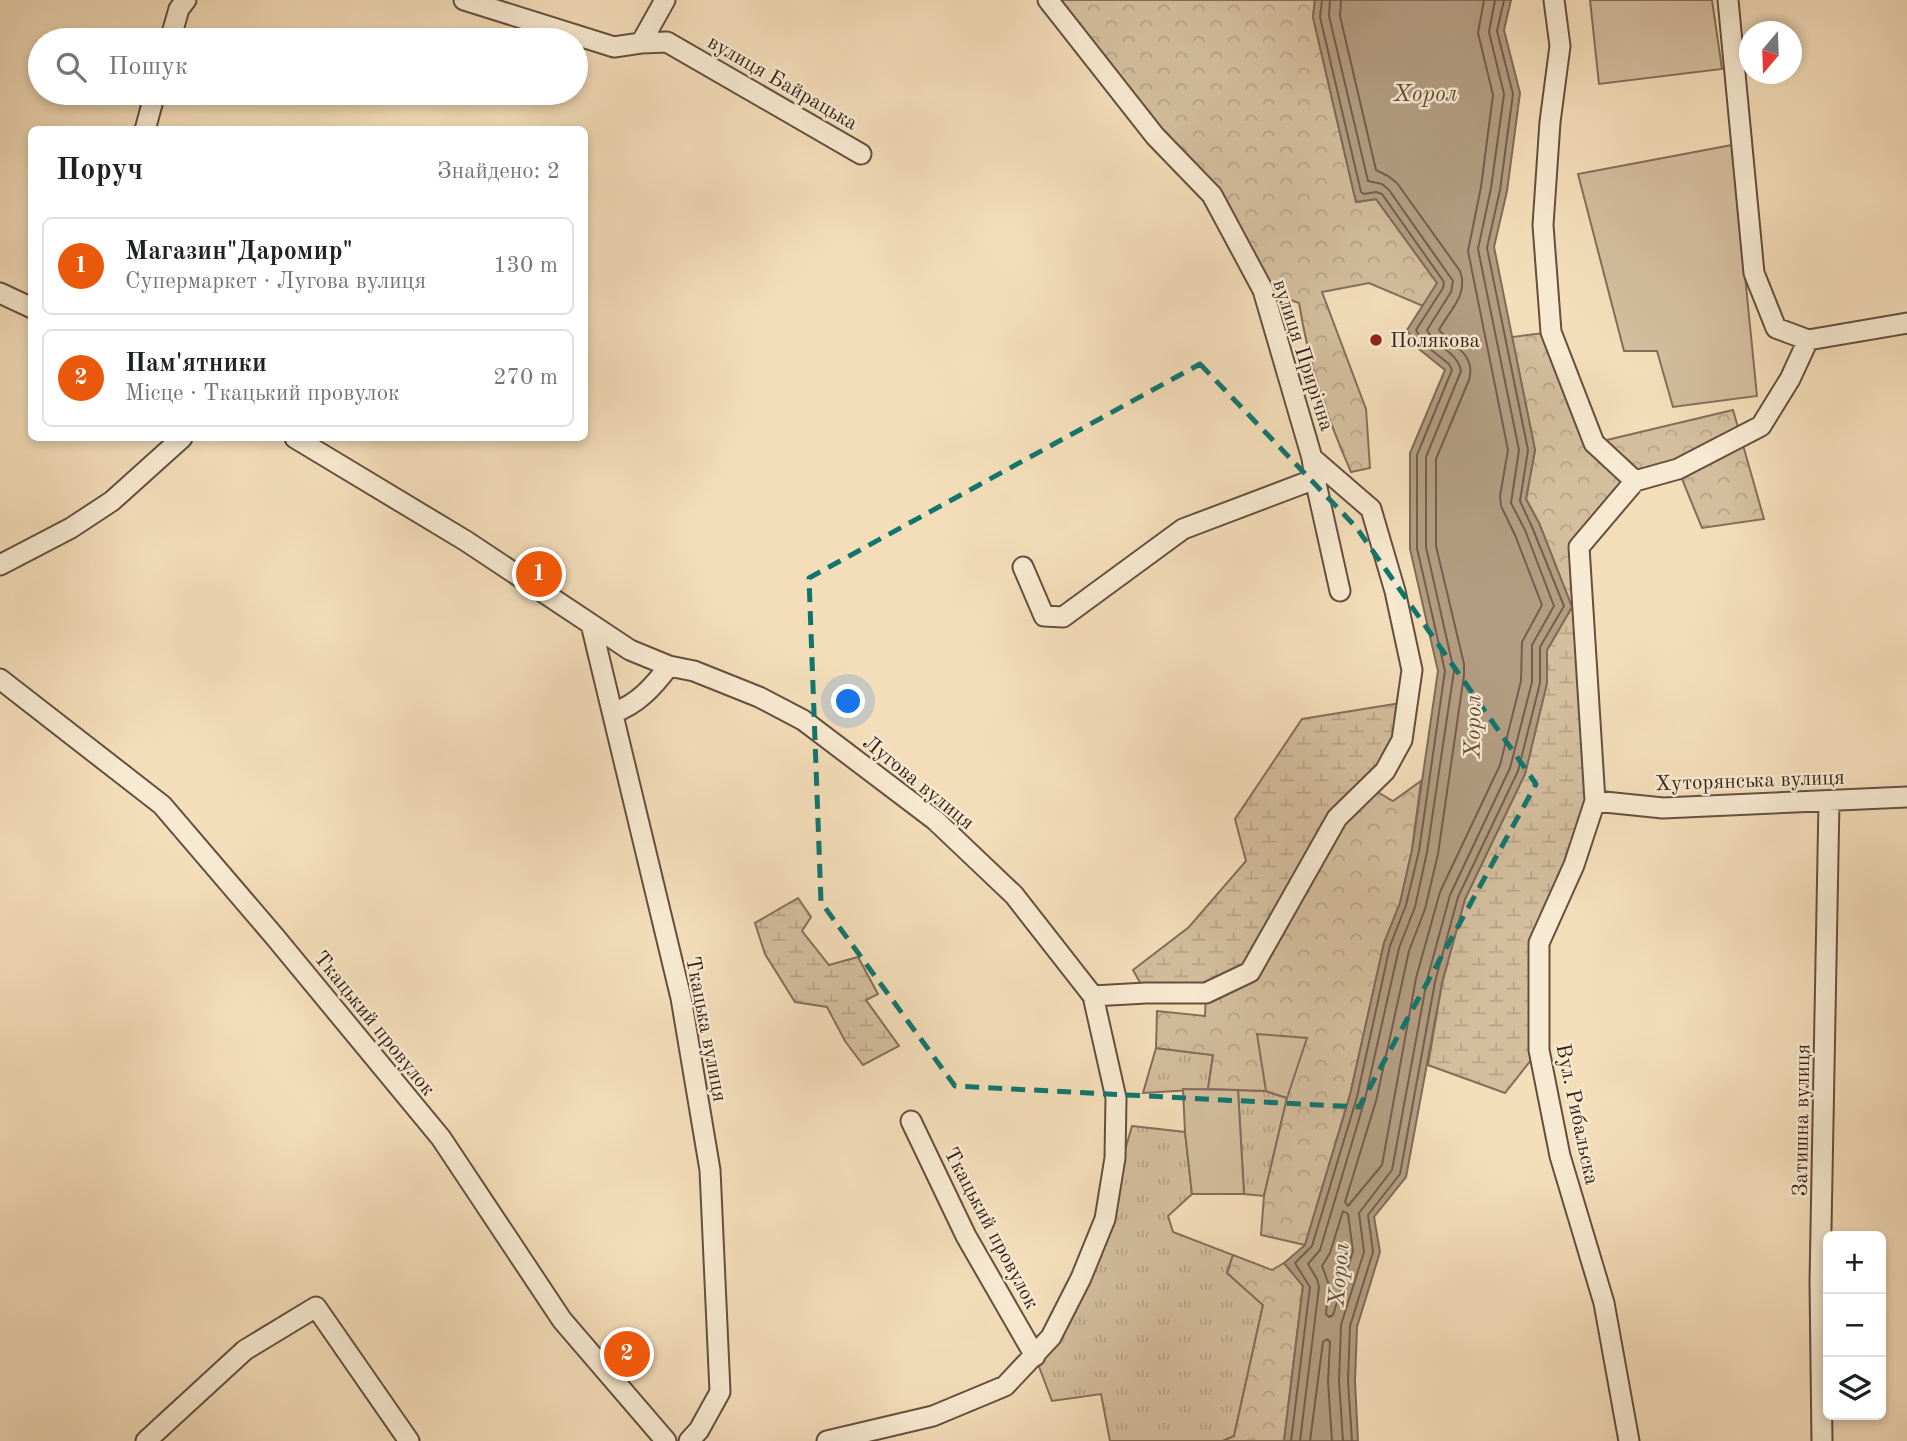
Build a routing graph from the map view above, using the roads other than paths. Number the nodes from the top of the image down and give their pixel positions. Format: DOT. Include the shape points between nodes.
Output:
graph roads {
  1 [pos="186,0"];
  2 [pos="464,0"];
  3 [pos="665,0"];
  4 [pos="1048,0"];
  5 [pos="1554,0"];
  6 [pos="1728,0"];
  7 [pos="173,28"];
  8 [pos="553,28"];
  9 [pos="588,39"];
  10 [pos="641,43"];
  11 [pos="152,105"];
  12 [pos="146,126"];
  13 [pos="861,154"];
  14 [pos="0,293"];
  15 [pos="28,306"];
  16 [pos="1907,323"];
  17 [pos="1808,340"];
  18 [pos="179,441"];
  19 [pos="300,441"];
  20 [pos="1312,458"];
  21 [pos="1315,479"];
  22 [pos="1635,481"];
  23 [pos="0,565"];
  24 [pos="1023,567"];
  25 [pos="1340,591"];
  26 [pos="592,624"];
  27 [pos="669,666"];
  28 [pos="0,679"];
  29 [pos="613,713"];
  30 [pos="1907,797"];
  31 [pos="1595,801"];
  32 [pos="1829,801"];
  33 [pos="1093,996"];
  34 [pos="911,1121"];
  35 [pos="1035,1356"];
  36 [pos="835,1440"];
  37 [pos="146,1441"];
  38 [pos="410,1441"];
  39 [pos="666,1441"];
  40 [pos="689,1441"];
  41 [pos="1629,1441"];
  42 [pos="1822,1441"];
  1 -- 7 [label="street"];
  2 -- 8 [label="street, вулиця Байрацька"];
  3 -- 10 [label="street"];
  4 -- 20 [label="street, вулиця Прирічна" via="1155,136 1212,195 1263,290"];
  5 -- 22 [label="street" via="1560,46 1543,225 1551,332 1594,443"];
  6 -- 17 [label="street" via="1754,273 1776,328"];
  9 -- 10 [label="street, вулиця Байрацька" via="614,47"];
  10 -- 13 [label="street, вулиця Байрацька" via="667,42"];
  11 -- 12 [label="street"];
  14 -- 15 [label="street"];
  16 -- 17 [label="street"];
  17 -- 22 [label="street" via="1761,426 1678,469"];
  18 -- 23 [label="street" via="112,501"];
  19 -- 26 [label="street, Лугова вулиця"];
  20 -- 21 [label="street"];
  20 -- 33 [label="street, вулиця Прирічна" via="1371,509 1412,670 1402,740 1385,771 1337,818 1250,972 1206,993"];
  21 -- 24 [label="street" via="1183,529 1063,617 1044,616"];
  21 -- 25 [label="street"];
  22 -- 31 [label="street" via="1579,547"];
  26 -- 27 [label="street, Лугова вулиця" via="630,650"];
  26 -- 29 [label="street, Ткацька вулиця"];
  27 -- 29 [label="street" via="631,706"];
  27 -- 33 [label="street, Лугова вулиця" via="733,686 803,720 935,820 1014,895"];
  28 -- 39 [label="street, Ткацький провулок" via="162,805 441,1138 562,1320"];
  29 -- 40 [label="street, Ткацька вулиця" via="681,999 710,1170 720,1392"];
  30 -- 32 [label="street, Хуторянська вулиця"];
  31 -- 32 [label="street, Хуторянська вулиця" via="1663,808"];
  31 -- 41 [label="street, Вул. Рибальска" via="1574,865 1539,943 1539,1050 1560,1156 1604,1303"];
  32 -- 42 [label="street, Затишна вулиця" via="1820,1282"];
  33 -- 35 [label="street, Лугова вулиця" via="1116,1098 1115,1158 1105,1219 1051,1337"];
  34 -- 35 [label="street, Ткацький провулок" via="966,1236"];
  35 -- 36 [label="street" via="1005,1386 933,1416"];
  37 -- 38 [label="street" via="245,1350 316,1307"];
}
